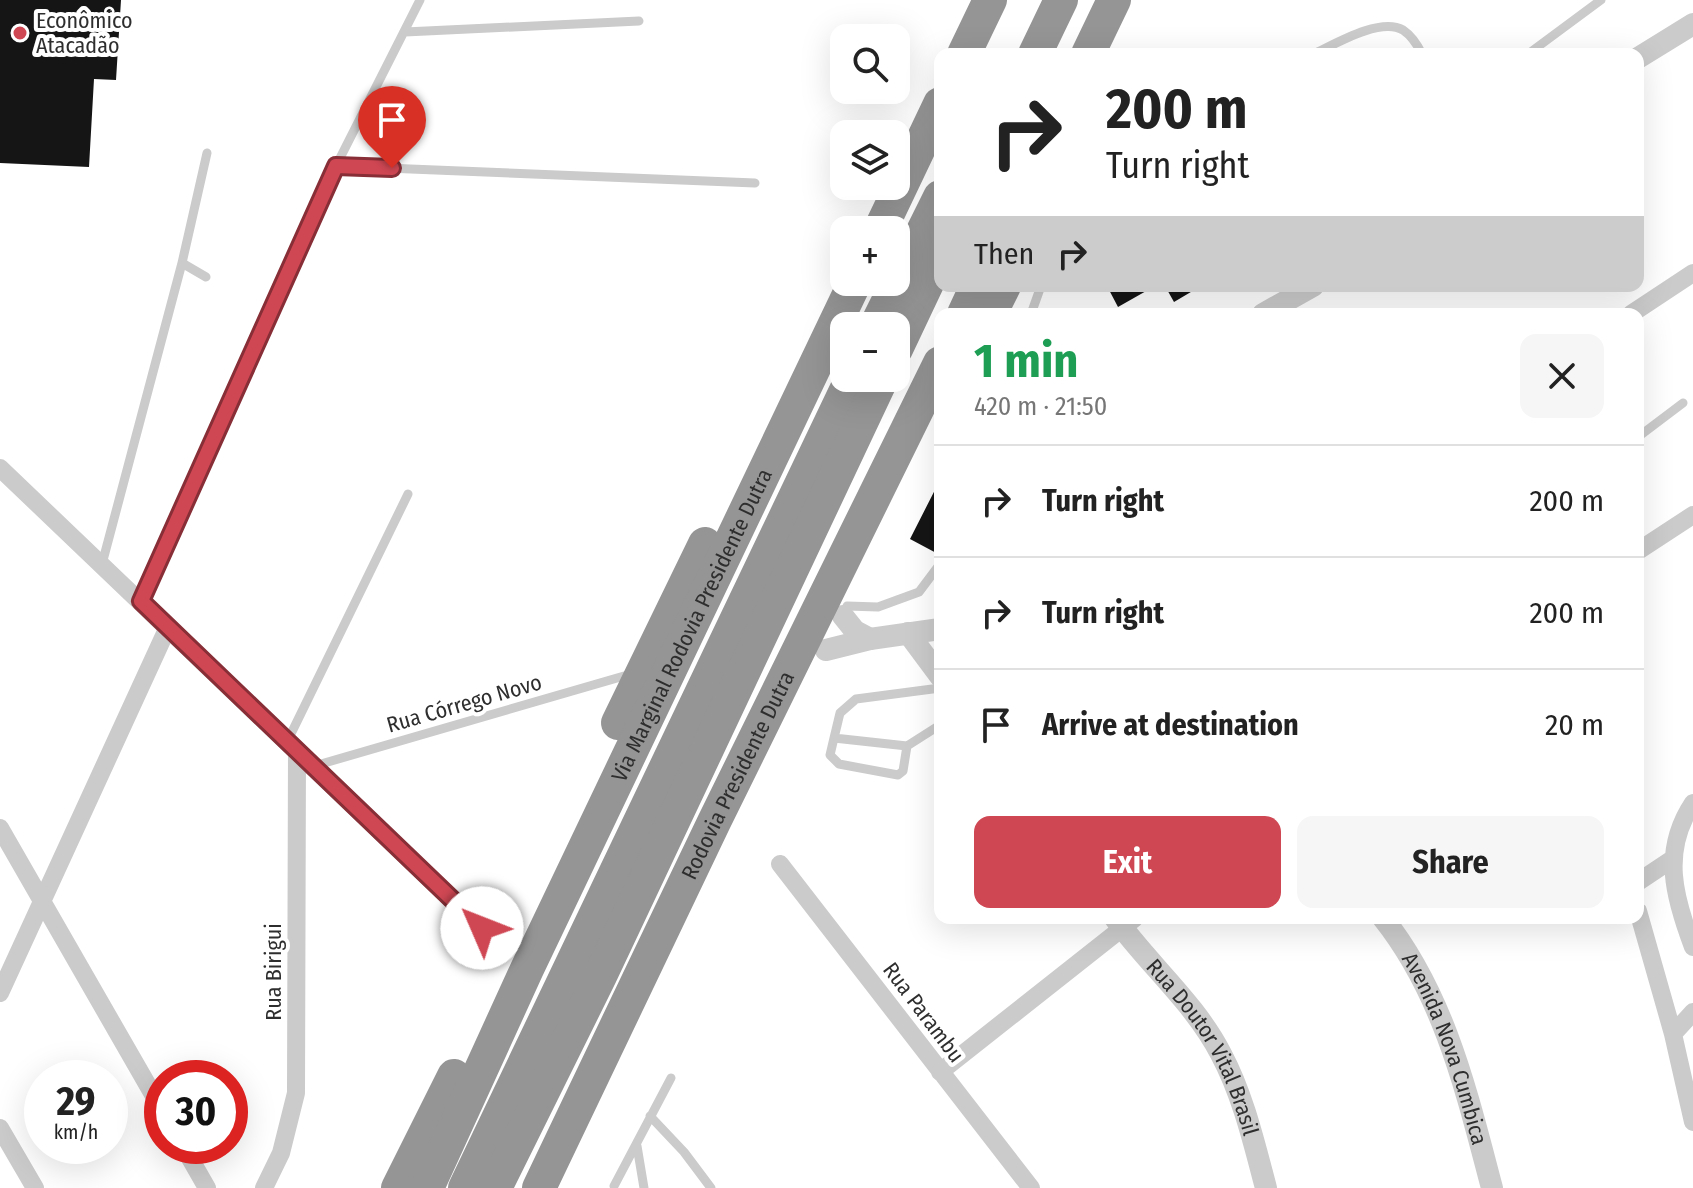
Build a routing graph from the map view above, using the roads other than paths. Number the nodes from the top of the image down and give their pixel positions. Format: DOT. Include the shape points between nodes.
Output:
graph roads {
  1 [pos="420,0"];
  2 [pos="990,0"];
  3 [pos="1035,0"];
  4 [pos="1061,0"];
  5 [pos="1114,0"];
  6 [pos="1136,0"];
  7 [pos="1601,0"];
  8 [pos="639,21"];
  9 [pos="1693,24"];
  10 [pos="405,32"];
  11 [pos="967,48"];
  12 [pos="1013,48"];
  13 [pos="1038,48"];
  14 [pos="1091,48"];
  15 [pos="1116,48"];
  16 [pos="1326,48"];
  17 [pos="1418,48"];
  18 [pos="1536,48"];
  19 [pos="1644,54"];
  20 [pos="934,117"];
  21 [pos="207,153"];
  22 [pos="336,166"];
  23 [pos="755,183"];
  24 [pos="934,208"];
  25 [pos="887,216"];
  26 [pos="910,253"];
  27 [pos="182,263"];
  28 [pos="934,269"];
  29 [pos="1693,273"];
  30 [pos="206,277"];
  31 [pos="1302,292"];
  32 [pos="848,296"];
  33 [pos="1274,308"];
  34 [pos="1640,308"];
  35 [pos="910,319"];
  36 [pos="934,375"];
  37 [pos="834,392"];
  38 [pos="845,392"];
  39 [pos="875,392"];
  40 [pos="1683,403"];
  41 [pos="789,417"];
  42 [pos="934,426"];
  43 [pos="1644,432"];
  44 [pos="0,468"];
  45 [pos="408,494"];
  46 [pos="1693,515"];
  47 [pos="1644,546"];
  48 [pos="102,564"];
  49 [pos="934,572"];
  50 [pos="141,601"];
  51 [pos="845,611"];
  52 [pos="168,627"];
  53 [pos="934,630"];
  54 [pos="908,633"];
  55 [pos="870,639"];
  56 [pos="826,650"];
  57 [pos="934,668"];
  58 [pos="624,676"];
  59 [pos="934,689"];
  60 [pos="934,729"];
  61 [pos="834,738"];
  62 [pos="907,746"];
  63 [pos="292,747"];
  64 [pos="314,766"];
  65 [pos="1693,803"];
  66 [pos="714,822"];
  67 [pos="0,828"];
  68 [pos="1671,860"];
  69 [pos="780,864"];
  70 [pos="1644,878"];
  71 [pos="1684,879"];
  72 [pos="41,903"];
  73 [pos="1120,924"];
  74 [pos="1126,924"];
  75 [pos="1388,924"];
  76 [pos="1642,924"];
  77 [pos="1693,947"];
  78 [pos="515,959"];
  79 [pos="0,993"];
  80 [pos="1693,1012"];
  81 [pos="1673,1034"];
  82 [pos="940,1072"];
  83 [pos="671,1078"];
  84 [pos="144,1079"];
  85 [pos="650,1116"];
  86 [pos="1693,1122"];
  87 [pos="0,1128"];
  88 [pos="637,1146"];
  89 [pos="193,1164"];
  90 [pos="614,1186"];
  91 [pos="35,1188"];
  92 [pos="207,1188"];
  93 [pos="264,1188"];
  94 [pos="398,1188"];
  95 [pos="427,1188"];
  96 [pos="465,1188"];
  97 [pos="495,1188"];
  98 [pos="539,1188"];
  99 [pos="644,1188"];
  100 [pos="711,1188"];
  101 [pos="1031,1188"];
  102 [pos="1266,1188"];
  103 [pos="1492,1188"];
  1 -- 10 [label="lane"];
  2 -- 11 [label="highway"];
  3 -- 12 [label="highway"];
  4 -- 13 [label="highway"];
  5 -- 14 [label="highway"];
  6 -- 15 [label="highway"];
  7 -- 18 [label="lane"];
  8 -- 10 [label="lane"];
  9 -- 19 [label="street"];
  10 -- 22 [label="lane"];
  16 -- 17 [label="lane" via="1381,27 1400,28"];
  20 -- 25 [label="highway"];
  21 -- 27 [label="lane"];
  22 -- 23 [label="lane"];
  22 -- 50 [label="lane"];
  24 -- 26 [label="highway"];
  27 -- 30 [label="lane"];
  27 -- 48 [label="lane"];
  28 -- 35 [label="highway"];
  29 -- 34 [label="street"];
  31 -- 33 [label="street"];
  32 -- 41 [label="highway, Via Marginal Rodovia Presidente Dutra"];
  36 -- 66 [label="highway, Rodovia Presidente Dutra"];
  37 -- 78 [label="highway" via="564,925"];
  38 -- 96 [label="highway"];
  39 -- 97 [label="highway, Rodovia Presidente Dutra"];
  40 -- 43 [label="lane"];
  41 -- 78 [label="highway, Via Marginal Rodovia Presidente Dutra"];
  41 -- 94 [label="highway" via="726,505 679,593"];
  42 -- 51 [label="highway"];
  44 -- 48 [label="street"];
  45 -- 63 [label="lane"];
  46 -- 47 [label="street"];
  48 -- 50 [label="street"];
  49 -- 51 [label="lane" via="919,592 878,607"];
  50 -- 52 [label="street"];
  51 -- 55 [label="street" via="855,631"];
  51 -- 56 [label="highway"];
  52 -- 63 [label="street"];
  52 -- 72 [label="street"];
  53 -- 54 [label="street"];
  54 -- 55 [label="street"];
  54 -- 57 [label="street"];
  55 -- 56 [label="street"];
  56 -- 66 [label="highway" via="732,809"];
  58 -- 64 [label="lane, Rua Córrego Novo"];
  59 -- 61 [label="lane" via="856,699 840,713"];
  60 -- 62 [label="lane"];
  61 -- 62 [label="lane"];
  61 -- 62 [label="lane" via="830,755 839,764 898,775"];
  63 -- 64 [label="street"];
  63 -- 93 [label="street, Rua Birigui" via="296,1093 281,1153"];
  64 -- 78 [label="street"];
  65 -- 68 [label="street"];
  66 -- 98 [label="highway, Rodovia Presidente Dutra"];
  67 -- 72 [label="street"];
  68 -- 70 [label="street"];
  68 -- 71 [label="street"];
  69 -- 82 [label="street, Rua Parambu"];
  71 -- 77 [label="street" via="1686,929"];
  72 -- 79 [label="street"];
  72 -- 84 [label="street"];
  73 -- 82 [label="street"];
  74 -- 102 [label="street, Rua Doutor Vital Brasil" via="1221,1053 1243,1104"];
  75 -- 103 [label="street, Avenida Nova Cumbica" via="1428,990 1456,1056"];
  76 -- 81 [label="street"];
  78 -- 95 [label="highway"];
  80 -- 81 [label="street"];
  81 -- 86 [label="street"];
  82 -- 101 [label="street, Rua Parambu"];
  83 -- 85 [label="lane"];
  85 -- 88 [label="lane"];
  85 -- 100 [label="lane"];
  87 -- 91 [label="street"];
  88 -- 90 [label="lane"];
  88 -- 99 [label="lane"];
  89 -- 92 [label="street"];
}
